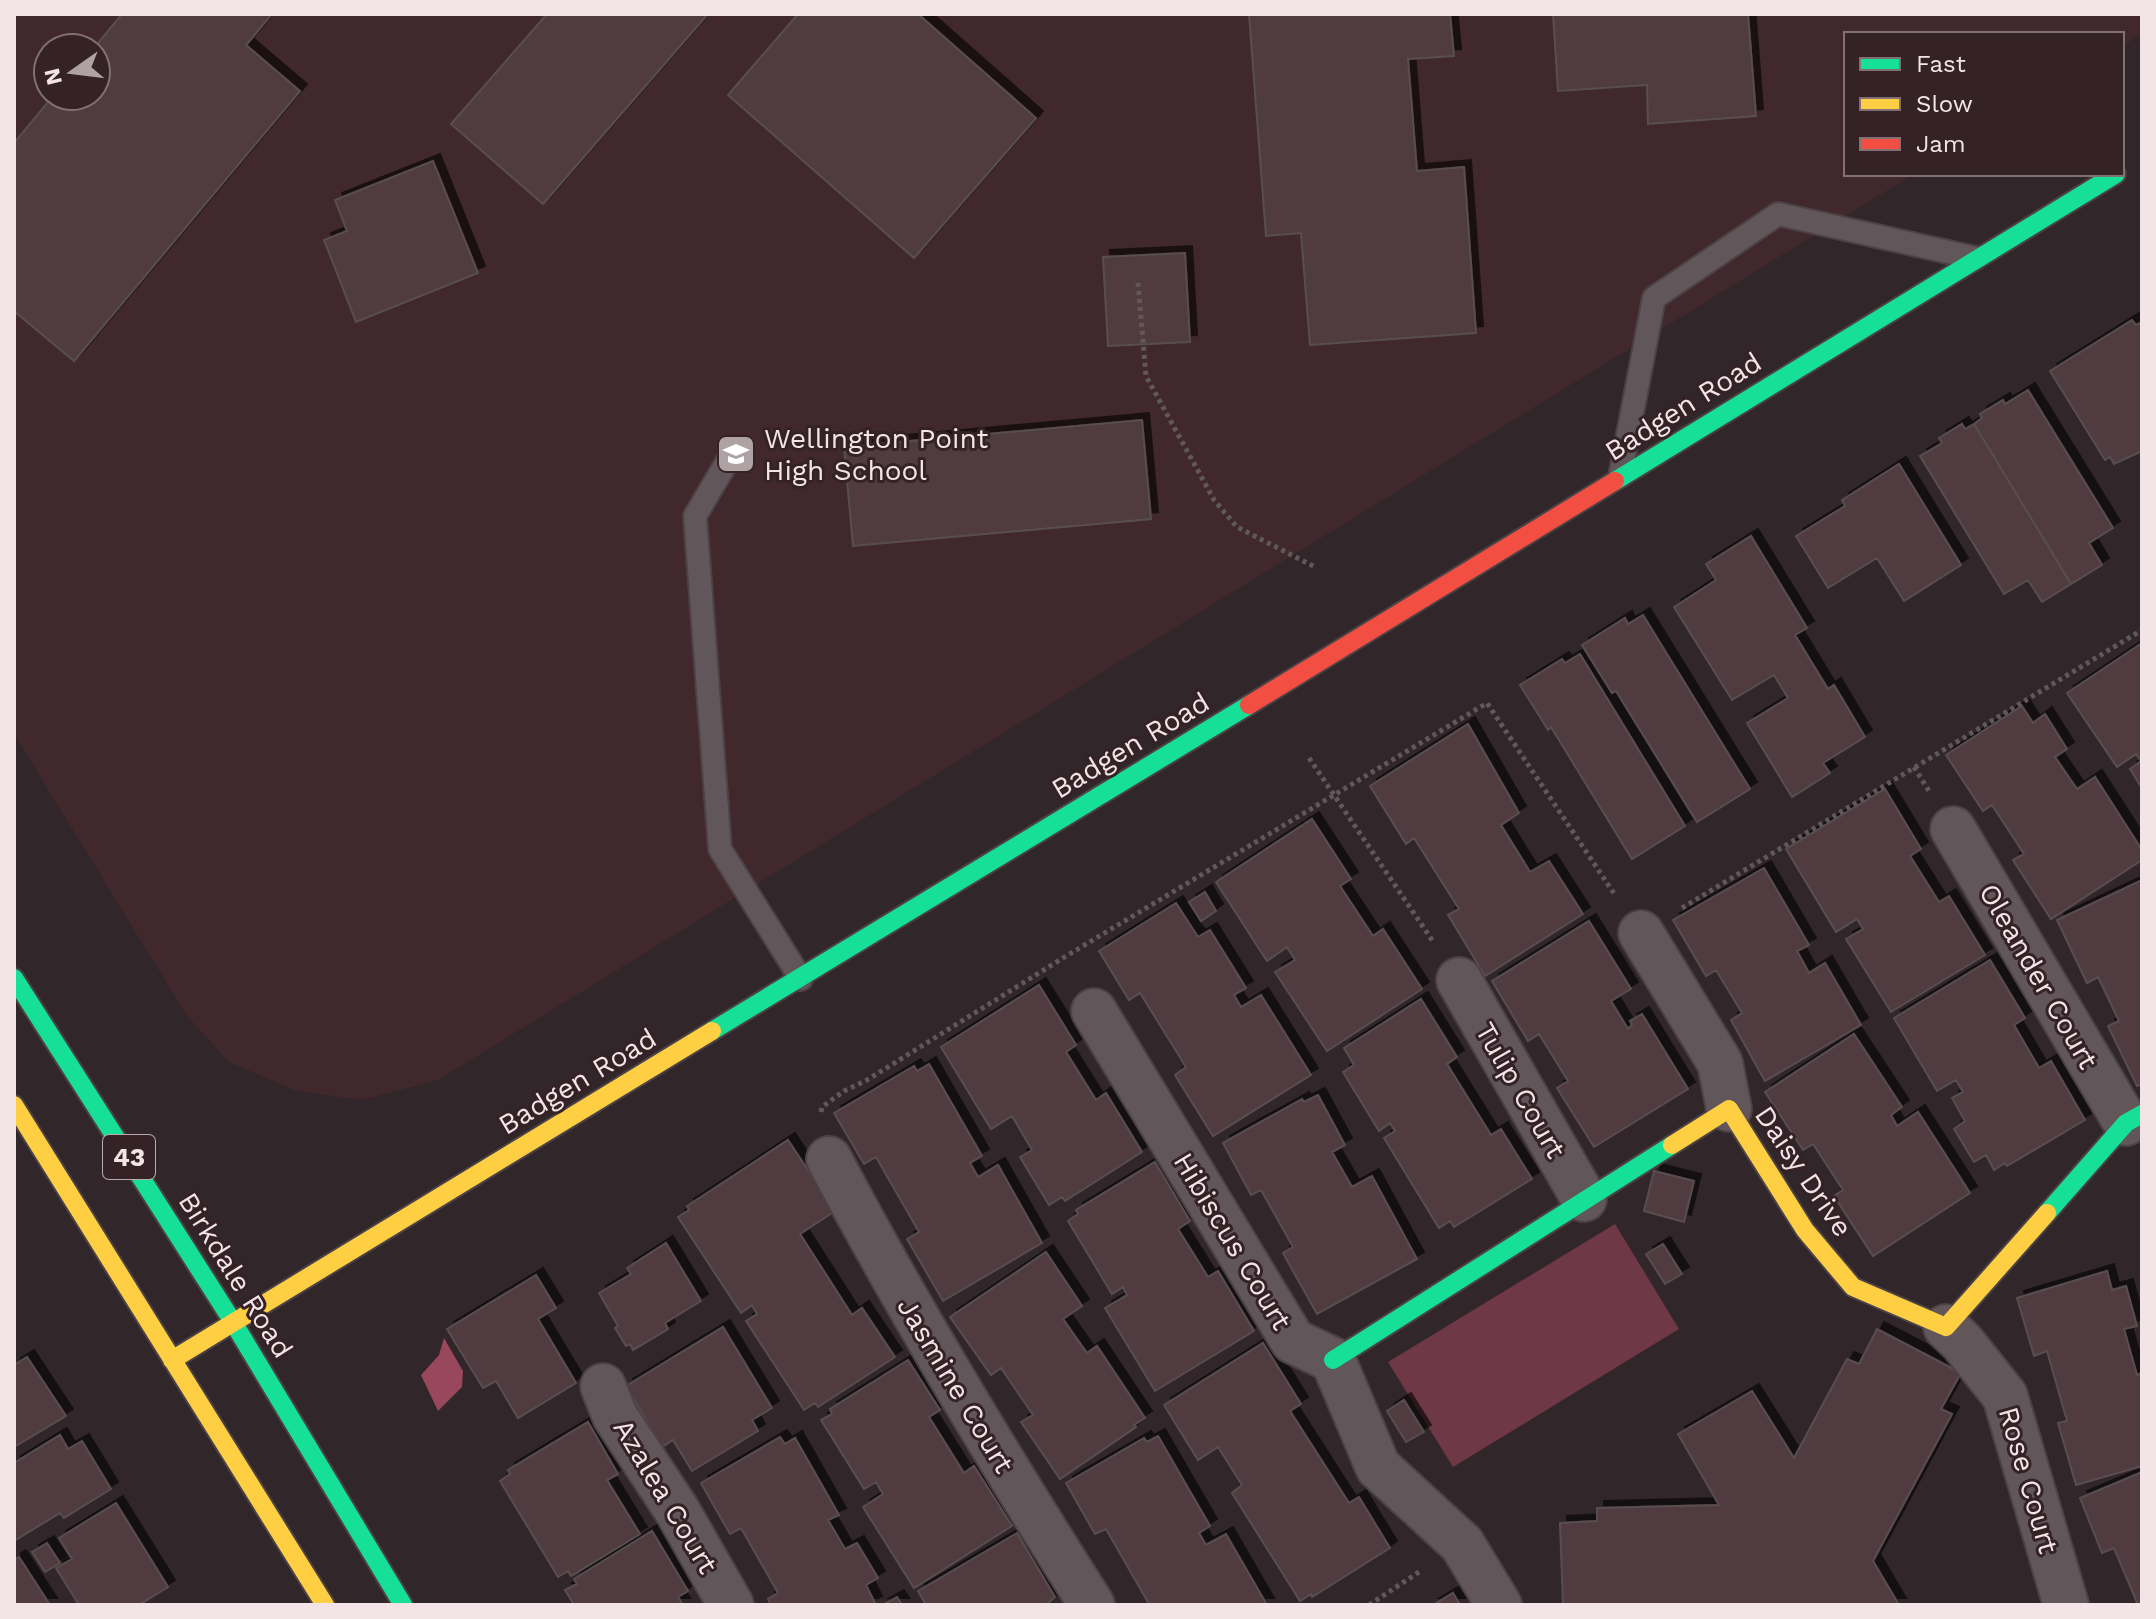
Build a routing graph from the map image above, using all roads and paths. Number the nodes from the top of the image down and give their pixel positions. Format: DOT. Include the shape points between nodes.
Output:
graph roads {
  1 [pos="2113,176"];
  2 [pos="1977,258"];
  3 [pos="1138,283"];
  4 [pos="734,450"];
  5 [pos="1620,478"];
  6 [pos="1315,567"];
  7 [pos="2142,630"];
  8 [pos="1309,758"];
  9 [pos="1334,795"];
  10 [pos="1953,829"];
  11 [pos="1641,933"];
  12 [pos="801,979"];
  13 [pos="1459,980"];
  14 [pos="17,990"];
  15 [pos="1094,1011"];
  16 [pos="14,1105"];
  17 [pos="1729,1109"];
  18 [pos="2134,1118"];
  19 [pos="829,1159"];
  20 [pos="1584,1199"];
  21 [pos="233,1322"];
  22 [pos="1946,1327"];
  23 [pos="172,1360"];
  24 [pos="1333,1360"];
  25 [pos="603,1386"];
  26 [pos="325,1605"];
  27 [pos="403,1605"];
  28 [pos="731,1605"];
  29 [pos="1092,1605"];
  30 [pos="1499,1605"];
  31 [pos="2066,1605"];
  1 -- 2 [label="street, Badgen Road"];
  2 -- 5 [label="street, Badgen Road"];
  2 -- 5 [label="lane" via="1778,214 1654,298"];
  3 -- 6 [label="path" via="1146,376 1214,500 1237,527"];
  4 -- 12 [label="lane" via="695,516 720,849"];
  5 -- 12 [label="street, Badgen Road"];
  7 -- 11 [label="path"];
  8 -- 9 [label="path"];
  9 -- 11 [label="path" via="1487,703"];
  9 -- 13 [label="path"];
  9 -- 19 [label="path" via="844,1091 822,1107 820,1133"];
  10 -- 18 [label="street, Oleander Court"];
  11 -- 17 [label="street" via="1720,1063"];
  12 -- 21 [label="street, Badgen Road"];
  13 -- 20 [label="street, Tulip Court"];
  14 -- 21 [label="street, Birkdale Road / 43"];
  15 -- 24 [label="street, Hibiscus Court" via="1293,1341"];
  16 -- 23 [label="street, 43"];
  17 -- 20 [label="street, Daisy Drive"];
  17 -- 22 [label="street, Daisy Drive" via="1805,1230 1853,1287"];
  18 -- 22 [label="street"];
  19 -- 29 [label="street, Jasmine Court" via="994,1451"];
  20 -- 24 [label="street, Daisy Drive"];
  21 -- 23 [label="street, Badgen Road"];
  21 -- 27 [label="street, Birkdale Road / 43"];
  22 -- 31 [label="street, Rose Court" via="2005,1396"];
  23 -- 26 [label="street, 43"];
  24 -- 30 [label="street" via="1378,1467 1462,1544"];
  25 -- 28 [label="street, Azalea Court" via="615,1416"];
}
